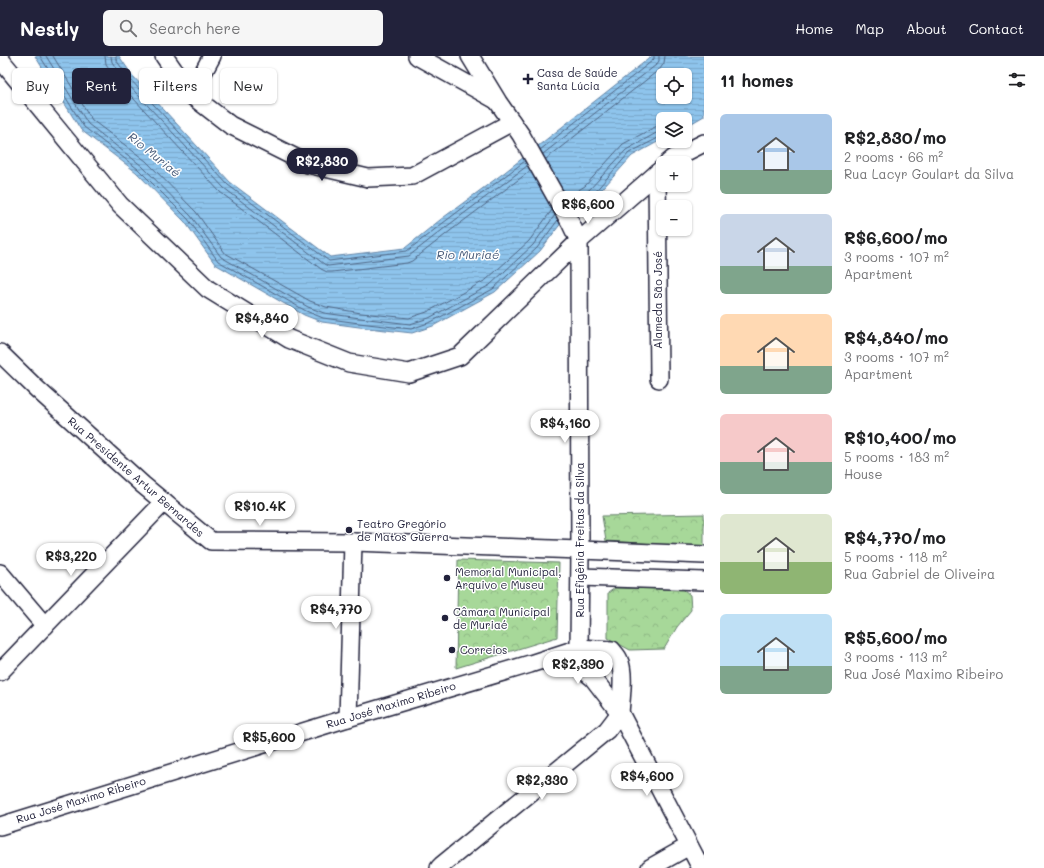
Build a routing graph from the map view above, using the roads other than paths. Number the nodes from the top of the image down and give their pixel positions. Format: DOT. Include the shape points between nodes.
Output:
graph roads {
  1 [pos="164,56"];
  2 [pos="212,56"];
  3 [pos="417,56"];
  4 [pos="470,56"];
  5 [pos="0,59"];
  6 [pos="172,68"];
  7 [pos="206,68"];
  8 [pos="498,102"];
  9 [pos="203,104"];
  10 [pos="516,129"];
  11 [pos="704,143"];
  12 [pos="678,156"];
  13 [pos="656,174"];
  14 [pos="662,192"];
  15 [pos="579,241"];
  16 [pos="0,353"];
  17 [pos="658,379"];
  18 [pos="164,502"];
  19 [pos="353,542"];
  20 [pos="580,550"];
  21 [pos="704,555"];
  22 [pos="0,573"];
  23 [pos="580,577"];
  24 [pos="704,581"];
  25 [pos="45,626"];
  26 [pos="579,648"];
  27 [pos="530,664"];
  28 [pos="0,672"];
  29 [pos="620,713"];
  30 [pos="348,718"];
  31 [pos="0,826"];
  32 [pos="689,846"];
  33 [pos="439,868"];
  34 [pos="650,868"];
  35 [pos="701,868"];
  1 -- 6 [label="street"];
  2 -- 7 [label="street"];
  3 -- 8 [label="street"];
  4 -- 8 [label="street"];
  5 -- 15 [label="street" via="120,205 208,289 289,339 349,363 409,373 460,356"];
  8 -- 10 [label="street"];
  9 -- 10 [label="street" via="230,125 308,164 368,178 412,176"];
  10 -- 15 [label="street"];
  11 -- 12 [label="street"];
  13 -- 15 [label="street"];
  14 -- 17 [label="street, Alameda São José"];
  15 -- 20 [label="street, Rua Efigênia Freitas da Silva"];
  16 -- 18 [label="street, Rua Presidente Artur Bernardes"];
  18 -- 19 [label="street, Rua Presidente Artur Bernardes" via="211,542"];
  18 -- 25 [label="street"];
  19 -- 20 [label="street, Rua Presidente Artur Bernardes"];
  19 -- 30 [label="street"];
  20 -- 21 [label="street, Rua Presidente Artur Bernardes"];
  20 -- 23 [label="street, Rua Efigênia Freitas da Silva"];
  22 -- 25 [label="street"];
  23 -- 24 [label="street"];
  23 -- 26 [label="street, Rua Efigênia Freitas da Silva"];
  25 -- 28 [label="street"];
  26 -- 27 [label="street"];
  26 -- 29 [label="street" via="612,650 619,660 622,669"];
  27 -- 29 [label="street" via="552,661 577,665 594,678"];
  27 -- 30 [label="street, Rua José Maximo Ribeiro"];
  29 -- 32 [label="street"];
  29 -- 33 [label="street" via="607,730"];
  30 -- 31 [label="street, Rua José Maximo Ribeiro"];
  32 -- 34 [label="street"];
  32 -- 35 [label="street"];
}
